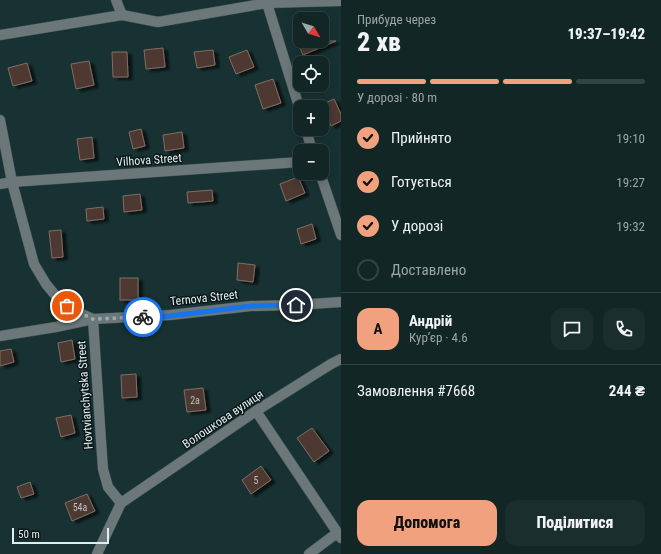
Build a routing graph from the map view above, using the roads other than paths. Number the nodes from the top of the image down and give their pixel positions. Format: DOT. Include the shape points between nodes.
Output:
graph roads {
  1 [pos="116,0"];
  2 [pos="267,1"];
  3 [pos="341,1"];
  4 [pos="122,15"];
  5 [pos="0,36"];
  6 [pos="297,100"];
  7 [pos="0,120"];
  8 [pos="293,162"];
  9 [pos="322,180"];
  10 [pos="12,182"];
  11 [pos="0,184"];
  12 [pos="341,235"];
  13 [pos="341,302"];
  14 [pos="93,319"];
  15 [pos="0,336"];
  16 [pos="341,359"];
  17 [pos="256,411"];
  18 [pos="121,503"];
  19 [pos="339,535"];
  20 [pos="97,554"];
  21 [pos="309,554"];
  1 -- 4 [label="street"];
  2 -- 3 [label="street"];
  2 -- 4 [label="street" via="158,22"];
  2 -- 6 [label="street"];
  4 -- 5 [label="street"];
  7 -- 10 [label="street"];
  8 -- 10 [label="street, Vilhova Street"];
  9 -- 12 [label="street"];
  10 -- 11 [label="street, Vilhova Street"];
  10 -- 14 [label="street" via="34,264 60,301"];
  13 -- 14 [label="street, Ternova Street" via="251,306 170,316"];
  14 -- 15 [label="street, Ternova Street"];
  14 -- 18 [label="street, Hovtvianchytska Street" via="103,469 108,487"];
  16 -- 17 [label="street, Волошкова вулиця"];
  17 -- 18 [label="street, Волошкова вулиця"];
  17 -- 19 [label="street"];
  18 -- 20 [label="street"];
  19 -- 21 [label="street"];
}
